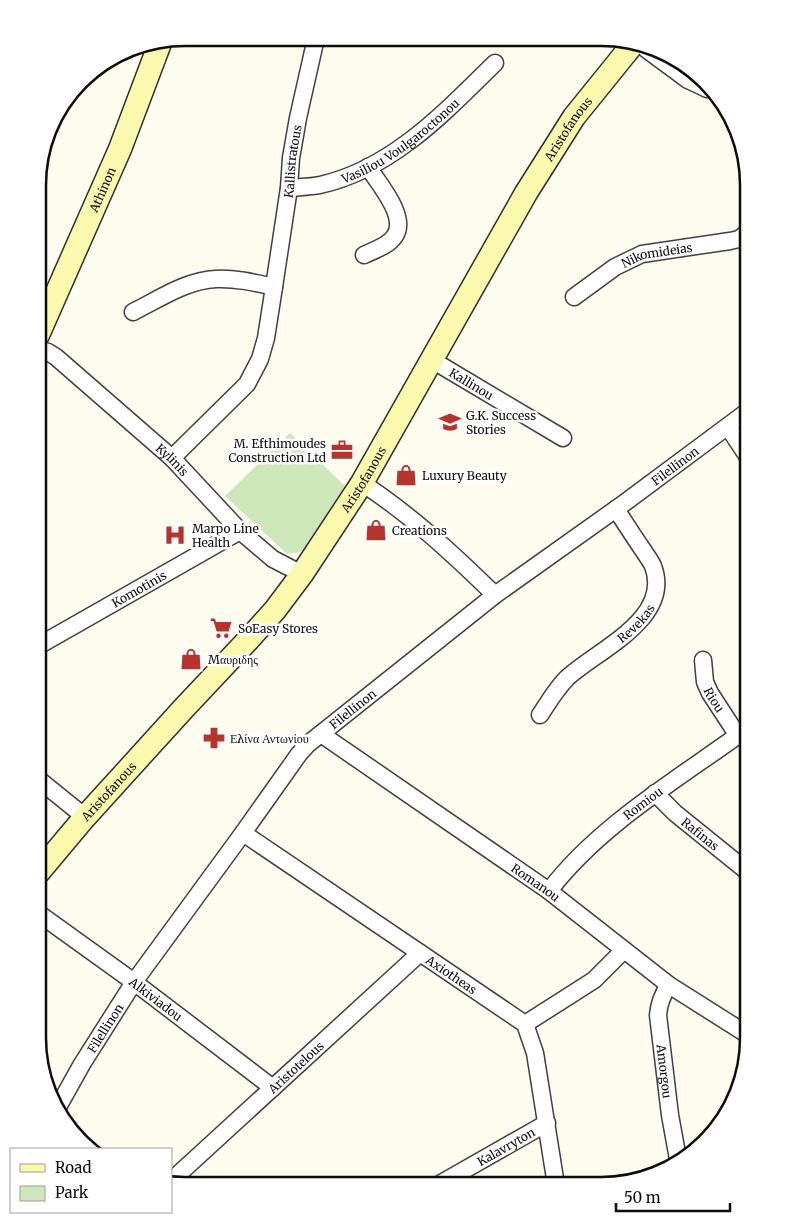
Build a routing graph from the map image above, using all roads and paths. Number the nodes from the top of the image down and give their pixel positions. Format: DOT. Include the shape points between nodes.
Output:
graph roads {
  1 [pos="314,47"];
  2 [pos="157,49"];
  3 [pos="629,49"];
  4 [pos="663,61"];
  5 [pos="495,63"];
  6 [pos="694,83"];
  7 [pos="368,168"];
  8 [pos="289,188"];
  9 [pos="740,238"];
  10 [pos="364,256"];
  11 [pos="274,287"];
  12 [pos="574,297"];
  13 [pos="133,312"];
  14 [pos="46,317"];
  15 [pos="46,351"];
  16 [pos="432,360"];
  17 [pos="740,417"];
  18 [pos="728,426"];
  19 [pos="563,438"];
  20 [pos="740,444"];
  21 [pos="172,458"];
  22 [pos="362,483"];
  23 [pos="616,509"];
  24 [pos="240,531"];
  25 [pos="302,574"];
  26 [pos="495,595"];
  27 [pos="46,641"];
  28 [pos="703,660"];
  29 [pos="540,715"];
  30 [pos="739,727"];
  31 [pos="320,734"];
  32 [pos="739,735"];
  33 [pos="46,785"];
  34 [pos="655,793"];
  35 [pos="85,817"];
  36 [pos="244,833"];
  37 [pos="46,863"];
  38 [pos="739,865"];
  39 [pos="548,892"];
  40 [pos="46,920"];
  41 [pos="624,950"];
  42 [pos="420,953"];
  43 [pos="134,982"];
  44 [pos="669,985"];
  45 [pos="525,1024"];
  46 [pos="739,1030"];
  47 [pos="273,1088"];
  48 [pos="62,1100"];
  49 [pos="547,1122"];
  50 [pos="677,1153"];
  51 [pos="176,1176"];
  52 [pos="452,1177"];
  53 [pos="555,1177"];
  1 -- 8 [label="street, Kallistratous" via="298,118"];
  2 -- 14 [label="street, Athinon" via="120,149"];
  3 -- 16 [label="street, Aristofanous" via="574,117 526,193"];
  4 -- 6 [label="street"];
  5 -- 7 [label="street, Vasiliou Voulgaroctonou" via="448,109 402,147"];
  7 -- 8 [label="street, Vasiliou Voulgaroctonou" via="320,185"];
  7 -- 10 [label="street" via="396,210 398,229 390,242"];
  8 -- 11 [label="street, Kallistratous"];
  9 -- 12 [label="street, Nikomideias" via="642,254 615,266"];
  11 -- 13 [label="street" via="229,279 200,281"];
  11 -- 21 [label="street, Kallistratous" via="266,338 250,379"];
  15 -- 21 [label="street, Kylinis"];
  16 -- 19 [label="street, Kallinou"];
  16 -- 22 [label="street, Aristofanous"];
  17 -- 18 [label="street, Filellinon"];
  18 -- 20 [label="street"];
  18 -- 23 [label="street, Filellinon"];
  21 -- 24 [label="street, Kylinis"];
  22 -- 25 [label="street, Aristofanous"];
  22 -- 26 [label="street" via="440,542"];
  23 -- 26 [label="street, Filellinon"];
  23 -- 29 [label="street, Revekas" via="653,566 655,598 648,612 633,628 567,678"];
  24 -- 25 [label="street, Kylinis" via="273,559"];
  24 -- 27 [label="street, Komotinis"];
  25 -- 35 [label="street, Aristofanous" via="250,639"];
  26 -- 31 [label="street, Filellinon"];
  28 -- 30 [label="street, Riou" via="707,687"];
  31 -- 36 [label="street, Filellinon" via="299,754"];
  31 -- 39 [label="street, Romanou"];
  32 -- 34 [label="street, Romiou"];
  33 -- 35 [label="street"];
  34 -- 38 [label="street, Rafinas" via="675,814"];
  34 -- 39 [label="street, Romiou" via="575,859"];
  35 -- 37 [label="street, Aristofanous"];
  36 -- 42 [label="street, Axiotheas"];
  36 -- 43 [label="street, Filellinon"];
  39 -- 41 [label="street, Romanou"];
  40 -- 43 [label="street, Alkiviadou"];
  41 -- 44 [label="street, Romanou"];
  41 -- 45 [label="street" via="594,980"];
  42 -- 45 [label="street, Axiotheas"];
  42 -- 47 [label="street, Aristotelous"];
  43 -- 47 [label="street, Alkiviadou"];
  43 -- 48 [label="street, Filellinon"];
  44 -- 46 [label="street, Romanou"];
  44 -- 50 [label="street, Amorgou" via="662,996 658,1015"];
  45 -- 49 [label="street" via="535,1054"];
  47 -- 51 [label="street, Aristotelous"];
  49 -- 52 [label="street, Kalavryton"];
  49 -- 53 [label="street"];
}
